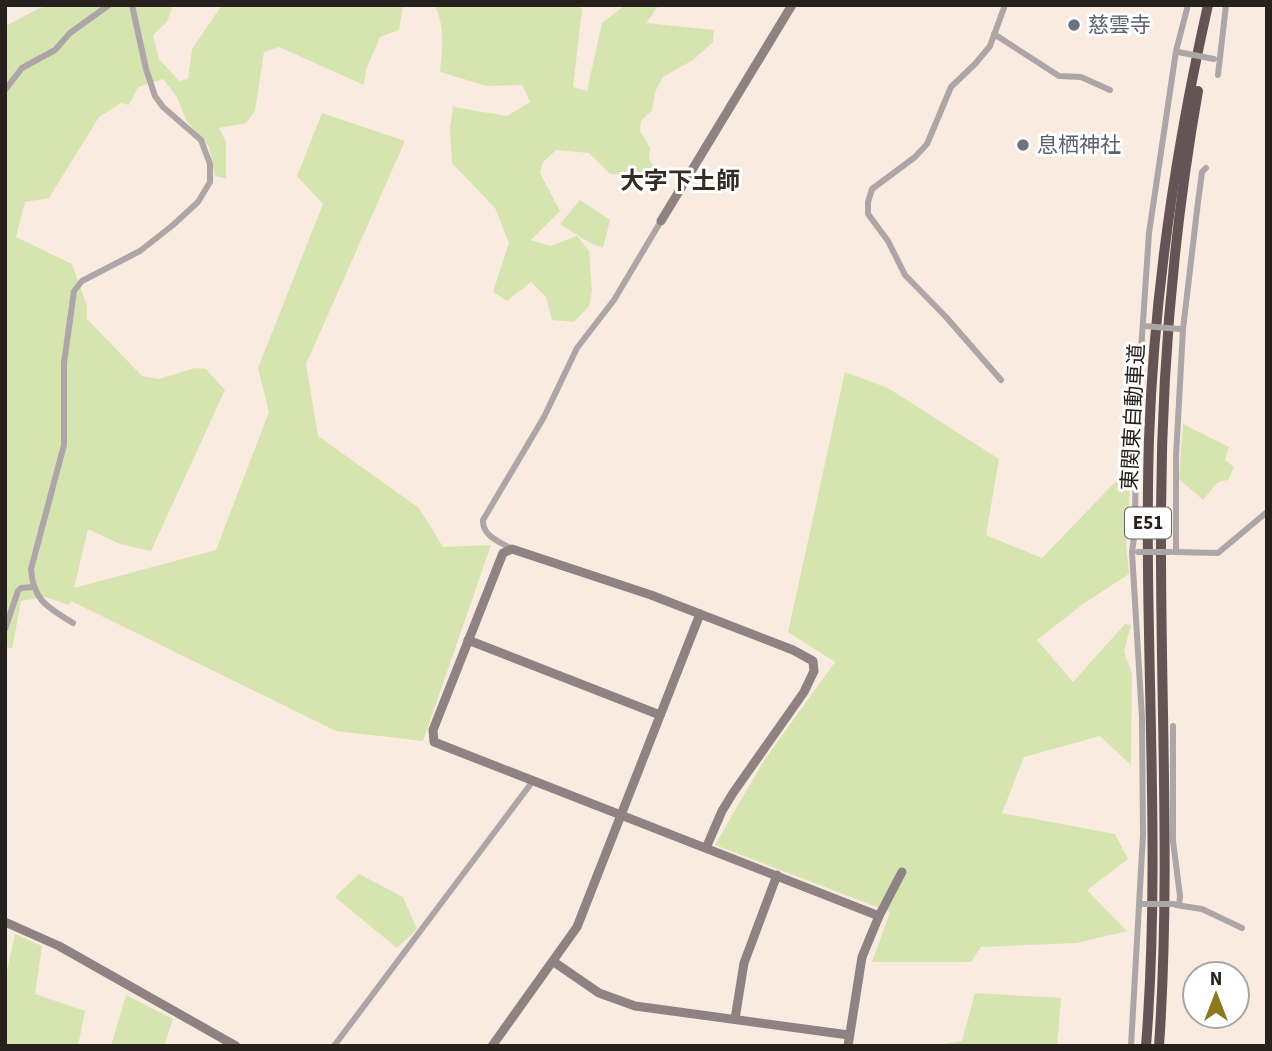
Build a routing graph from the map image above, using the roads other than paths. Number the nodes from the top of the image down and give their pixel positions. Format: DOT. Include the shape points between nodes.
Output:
graph roads {
  1 [pos="109,5"];
  2 [pos="132,5"];
  3 [pos="792,5"];
  4 [pos="1004,5"];
  5 [pos="1188,5"];
  6 [pos="1211,5"];
  7 [pos="1226,5"];
  8 [pos="994,34"];
  9 [pos="1177,52"];
  10 [pos="1216,59"];
  11 [pos="1218,75"];
  12 [pos="5,90"];
  13 [pos="1110,90"];
  14 [pos="1206,168"];
  15 [pos="662,222"];
  16 [pos="1143,326"];
  17 [pos="1181,329"];
  18 [pos="1000,380"];
  19 [pos="1267,512"];
  20 [pos="512,549"];
  21 [pos="1135,552"];
  22 [pos="1174,552"];
  23 [pos="33,587"];
  24 [pos="700,614"];
  25 [pos="73,623"];
  26 [pos="5,629"];
  27 [pos="468,640"];
  28 [pos="660,715"];
  29 [pos="1173,726"];
  30 [pos="533,781"];
  31 [pos="621,816"];
  32 [pos="706,848"];
  33 [pos="902,872"];
  34 [pos="776,875"];
  35 [pos="1140,904"];
  36 [pos="1176,905"];
  37 [pos="878,916"];
  38 [pos="5,922"];
  39 [pos="1242,928"];
  40 [pos="554,962"];
  41 [pos="735,1019"];
  42 [pos="849,1035"];
  43 [pos="236,1046"];
  44 [pos="334,1046"];
  45 [pos="492,1046"];
  46 [pos="848,1046"];
  47 [pos="1131,1046"];
  48 [pos="1146,1046"];
  49 [pos="1159,1046"];
  1 -- 12 [label="street" via="55,50 22,68"];
  2 -- 23 [label="street" via="152,89 163,107 201,140 210,164 210,182 198,202 173,225 140,251 82,281 74,290 63,371 64,445 31,569"];
  3 -- 15 [label="street"];
  4 -- 8 [label="street"];
  5 -- 9 [label="street"];
  6 -- 48 [label="highway, 東関東自動車道 / E51" via="1174,183 1152,378 1148,572 1152,881"];
  6 -- 49 [label="highway, 東関東自動車道 / E51" via="1184,183 1164,378 1165,858"];
  7 -- 10 [label="street"];
  8 -- 13 [label="street" via="1059,76 1087,79"];
  8 -- 18 [label="street" via="982,56 947,93 927,144 872,189 868,214 905,275"];
  9 -- 10 [label="street, bridge"];
  9 -- 16 [label="street" via="1149,233"];
  10 -- 11 [label="street"];
  14 -- 17 [label="street"];
  15 -- 20 [label="street" via="614,300 577,348 544,417 483,520 488,535"];
  16 -- 17 [label="street, bridge"];
  16 -- 21 [label="street"];
  17 -- 22 [label="street"];
  19 -- 22 [label="street" via="1218,553"];
  20 -- 24 [label="street"];
  20 -- 27 [label="street" via="501,556"];
  21 -- 22 [label="street, bridge"];
  21 -- 35 [label="street" via="1143,737"];
  23 -- 25 [label="street" via="45,604"];
  23 -- 26 [label="street" via="18,591"];
  24 -- 28 [label="street"];
  24 -- 32 [label="street" via="801,653 814,666 804,692 727,802"];
  27 -- 28 [label="street"];
  27 -- 30 [label="street" via="433,730 434,741"];
  28 -- 31 [label="street"];
  29 -- 36 [label="street" via="1173,841 1180,896"];
  30 -- 31 [label="street"];
  30 -- 44 [label="street"];
  31 -- 32 [label="street"];
  31 -- 40 [label="street" via="583,915"];
  32 -- 34 [label="street"];
  33 -- 37 [label="street"];
  34 -- 37 [label="street"];
  34 -- 41 [label="street" via="744,963"];
  35 -- 36 [label="street, bridge"];
  35 -- 47 [label="street"];
  36 -- 39 [label="street" via="1202,909"];
  37 -- 42 [label="street" via="860,966"];
  38 -- 43 [label="street" via="59,946"];
  40 -- 41 [label="street" via="618,1001"];
  40 -- 45 [label="street"];
  41 -- 42 [label="street"];
  42 -- 46 [label="street"];
}
